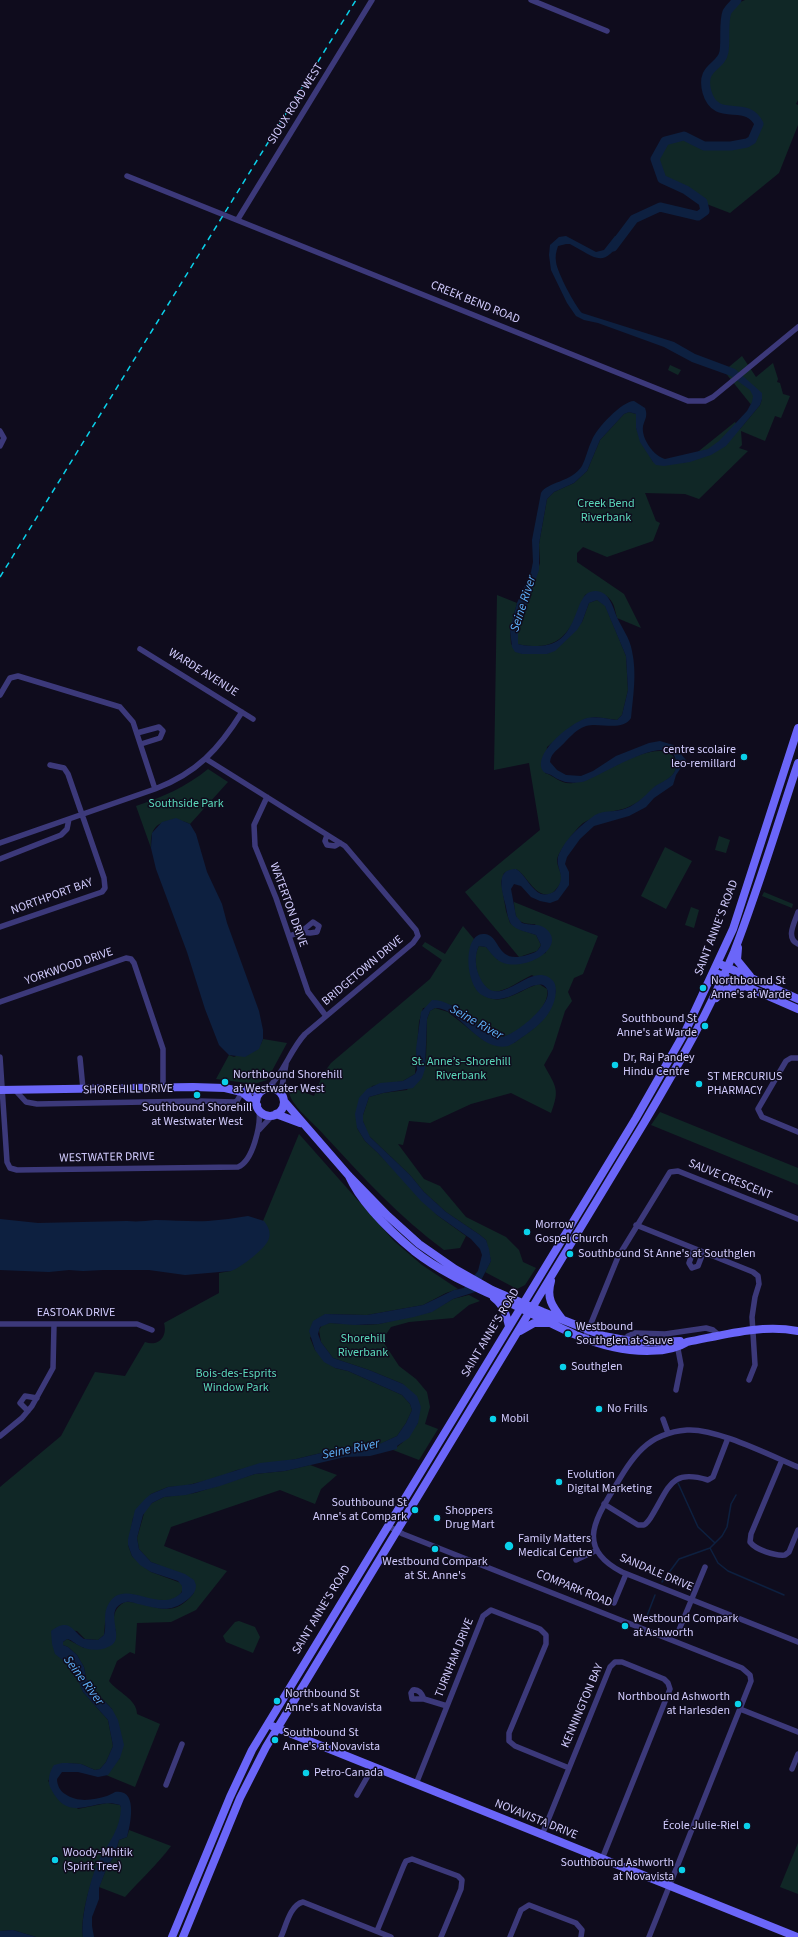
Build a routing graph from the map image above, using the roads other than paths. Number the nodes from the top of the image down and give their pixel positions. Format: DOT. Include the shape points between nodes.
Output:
graph roads {
  1 [pos="372,0"];
  2 [pos="532,0"];
  3 [pos="607,31"];
  4 [pos="127,176"];
  5 [pos="238,219"];
  6 [pos="798,327"];
  7 [pos="0,431"];
  8 [pos="0,446"];
  9 [pos="140,649"];
  10 [pos="0,695"];
  11 [pos="242,712"];
  12 [pos="253,719"];
  13 [pos="798,728"];
  14 [pos="137,733"];
  15 [pos="141,744"];
  16 [pos="206,759"];
  17 [pos="798,763"];
  18 [pos="50,765"];
  19 [pos="155,789"];
  20 [pos="267,797"];
  21 [pos="82,814"];
  22 [pos="69,819"];
  23 [pos="327,835"];
  24 [pos="0,843"];
  25 [pos="340,843"];
  26 [pos="0,858"];
  27 [pos="798,912"];
  28 [pos="0,927"];
  29 [pos="301,932"];
  30 [pos="741,932"];
  31 [pos="289,936"];
  32 [pos="798,944"];
  33 [pos="718,963"];
  34 [pos="727,968"];
  35 [pos="714,972"];
  36 [pos="723,977"];
  37 [pos="752,978"];
  38 [pos="752,989"];
  39 [pos="798,999"];
  40 [pos="0,1002"];
  41 [pos="710,1004"];
  42 [pos="798,1009"];
  43 [pos="326,1016"];
  44 [pos="0,1057"];
  45 [pos="80,1058"];
  46 [pos="798,1058"];
  47 [pos="287,1060"];
  48 [pos="163,1087"];
  49 [pos="83,1089"];
  50 [pos="265,1089"];
  51 [pos="1,1090"];
  52 [pos="15,1090"];
  53 [pos="242,1092"];
  54 [pos="281,1092"];
  55 [pos="284,1101"];
  56 [pos="258,1107"];
  57 [pos="274,1115"];
  58 [pos="302,1124"];
  59 [pos="258,1130"];
  60 [pos="798,1132"];
  61 [pos="798,1219"];
  62 [pos="636,1225"];
  63 [pos="694,1249"];
  64 [pos="703,1253"];
  65 [pos="553,1272"];
  66 [pos="492,1293"];
  67 [pos="522,1305"];
  68 [pos="531,1310"];
  69 [pos="563,1319"];
  70 [pos="0,1324"];
  71 [pos="552,1324"];
  72 [pos="54,1325"];
  73 [pos="509,1326"];
  74 [pos="589,1329"];
  75 [pos="152,1330"];
  76 [pos="753,1330"];
  77 [pos="798,1331"];
  78 [pos="515,1335"];
  79 [pos="720,1336"];
  80 [pos="585,1338"];
  81 [pos="624,1340"];
  82 [pos="677,1344"];
  83 [pos="749,1380"];
  84 [pos="676,1390"];
  85 [pos="37,1398"];
  86 [pos="28,1411"];
  87 [pos="663,1419"];
  88 [pos="668,1433"];
  89 [pos="0,1436"];
  90 [pos="728,1438"];
  91 [pos="782,1460"];
  92 [pos="798,1467"];
  93 [pos="604,1504"];
  94 [pos="388,1526"];
  95 [pos="396,1530"];
  96 [pos="798,1530"];
  97 [pos="597,1550"];
  98 [pos="576,1560"];
  99 [pos="705,1567"];
  100 [pos="626,1574"];
  101 [pos="691,1600"];
  102 [pos="614,1603"];
  103 [pos="679,1630"];
  104 [pos="798,1642"];
  105 [pos="291,1685"];
  106 [pos="297,1695"];
  107 [pos="424,1698"];
  108 [pos="447,1706"];
  109 [pos="740,1709"];
  110 [pos="267,1724"];
  111 [pos="277,1728"];
  112 [pos="798,1732"];
  113 [pos="182,1744"];
  114 [pos="798,1754"];
  115 [pos="373,1767"];
  116 [pos="569,1768"];
  117 [pos="792,1769"];
  118 [pos="416,1784"];
  119 [pos="166,1785"];
  120 [pos="357,1795"];
  121 [pos="542,1835"];
  122 [pos="602,1859"];
  123 [pos="669,1886"];
  124 [pos="377,1931"];
  125 [pos="172,1937"];
  126 [pos="183,1937"];
  127 [pos="281,1937"];
  128 [pos="391,1937"];
  129 [pos="441,1937"];
  130 [pos="510,1937"];
  131 [pos="581,1937"];
  132 [pos="649,1937"];
  133 [pos="797,1937"];
  1 -- 5 [label="street, SIOUX ROAD WEST"];
  2 -- 3 [label="street"];
  4 -- 5 [label="street, CREEK BEND ROAD"];
  5 -- 6 [label="street, CREEK BEND ROAD" via="688,401 704,401 714,397"];
  7 -- 8 [label="street" via="4,438"];
  9 -- 11 [label="street, WARDE AVENUE"];
  10 -- 14 [label="street" via="10,678 18,676 120,707 129,716"];
  11 -- 12 [label="street, WARDE AVENUE"];
  11 -- 16 [label="street" via="221,744"];
  13 -- 33 [label="main road, SAINT ANNE'S ROAD" via="742,901"];
  14 -- 15 [label="street"];
  14 -- 15 [label="street" via="159,727 163,731 160,738"];
  15 -- 19 [label="street"];
  16 -- 19 [label="street" via="187,774"];
  16 -- 20 [label="street, BRIDGETOWN DRIVE"];
  17 -- 30 [label="main road, SAINT ANNE'S ROAD"];
  18 -- 21 [label="street" via="64,768"];
  19 -- 21 [label="street"];
  20 -- 23 [label="street, BRIDGETOWN DRIVE"];
  20 -- 31 [label="street, WATERTON DRIVE" via="254,825 253,840"];
  21 -- 22 [label="street"];
  21 -- 28 [label="street, NORTHPORT BAY" via="104,878 105,888 102,892"];
  22 -- 24 [label="street"];
  22 -- 26 [label="street" via="67,829 61,835"];
  23 -- 25 [label="street, BRIDGETOWN DRIVE"];
  23 -- 25 [label="street, BRIDGETOWN DRIVE" via="327,845 335,846"];
  25 -- 43 [label="street, BRIDGETOWN DRIVE" via="416,930 418,936 413,943"];
  27 -- 32 [label="street" via="791,933 793,940"];
  29 -- 31 [label="street"];
  30 -- 34 [label="main road, SAINT ANNE'S ROAD"];
  30 -- 37 [label="main road" via="738,960"];
  31 -- 43 [label="street, WATERTON DRIVE" via="308,992"];
  33 -- 34 [label="main road"];
  33 -- 35 [label="main road, SAINT ANNE'S ROAD"];
  34 -- 36 [label="main road, SAINT ANNE'S ROAD"];
  34 -- 37 [label="main road"];
  35 -- 36 [label="main road"];
  35 -- 67 [label="main road, SAINT ANNE'S ROAD" via="661,1076"];
  36 -- 38 [label="main road"];
  36 -- 41 [label="main road, SAINT ANNE'S ROAD"];
  37 -- 39 [label="main road"];
  38 -- 41 [label="main road" via="740,986 728,988"];
  38 -- 42 [label="main road"];
  40 -- 48 [label="street, YORKWOOD DRIVE" via="131,958 163,1049"];
  41 -- 65 [label="main road, SAINT ANNE'S ROAD" via="681,1061"];
  43 -- 47 [label="street, BRIDGETOWN DRIVE" via="302,1036"];
  44 -- 51 [label="street"];
  45 -- 49 [label="street"];
  46 -- 60 [label="street" via="786,1061 758,1109 762,1117"];
  47 -- 50 [label="street, BRIDGETOWN DRIVE" via="274,1082"];
  47 -- 54 [label="street, BRIDGETOWN DRIVE"];
  48 -- 49 [label="main road, SHOREHILL DRIVE"];
  48 -- 53 [label="main road, SHOREHILL DRIVE" via="224,1088"];
  49 -- 52 [label="main road, SHOREHILL DRIVE"];
  50 -- 53 [label="main road, SHOREHILL DRIVE"];
  50 -- 54 [label="main road" via="277,1089"];
  50 -- 56 [label="main road" via="258,1096"];
  51 -- 52 [label="main road, SHOREHILL DRIVE"];
  51 -- 59 [label="street, WESTWATER DRIVE" via="7,1162 10,1168 17,1170 238,1168 244,1165 248,1158"];
  52 -- 53 [label="street, SHOREHILL DRIVE" via="26,1102 37,1104 234,1102"];
  53 -- 56 [label="main road, SHOREHILL DRIVE"];
  54 -- 55 [label="main road"];
  55 -- 57 [label="main road" via="282,1109"];
  55 -- 58 [label="main road"];
  56 -- 57 [label="main road" via="263,1113"];
  56 -- 59 [label="street, WESTWATER DRIVE"];
  57 -- 58 [label="main road"];
  57 -- 59 [label="street, WESTWATER DRIVE"];
  58 -- 66 [label="main road" via="349,1176 356,1191 383,1222 415,1251"];
  61 -- 62 [label="street, SAUVE CRESCENT" via="674,1171 666,1175"];
  62 -- 63 [label="street"];
  62 -- 74 [label="street, SAUVE CRESCENT" via="618,1258"];
  63 -- 64 [label="street"];
  63 -- 64 [label="street" via="689,1264 692,1268 698,1266"];
  64 -- 76 [label="street" via="758,1276 759,1284 754,1297 752,1317"];
  65 -- 68 [label="main road, SAINT ANNE'S ROAD"];
  65 -- 69 [label="main road" via="549,1300"];
  66 -- 67 [label="main road"];
  66 -- 73 [label="main road" via="506,1313"];
  67 -- 68 [label="main road"];
  67 -- 73 [label="main road, SAINT ANNE'S ROAD"];
  68 -- 69 [label="main road"];
  68 -- 71 [label="main road"];
  68 -- 78 [label="main road, SAINT ANNE'S ROAD"];
  69 -- 74 [label="main road"];
  70 -- 72 [label="street, EASTOAK DRIVE"];
  71 -- 78 [label="main road" via="534,1323"];
  71 -- 80 [label="main road"];
  72 -- 75 [label="street, EASTOAK DRIVE" via="137,1324"];
  72 -- 85 [label="street" via="53,1368"];
  73 -- 94 [label="main road, SAINT ANNE'S ROAD"];
  74 -- 80 [label="street, SAUVE CRESCENT"];
  74 -- 81 [label="main road" via="604,1336"];
  76 -- 77 [label="main road" via="778,1328"];
  76 -- 79 [label="main road"];
  76 -- 83 [label="street" via="755,1365"];
  78 -- 95 [label="main road, SAINT ANNE'S ROAD"];
  79 -- 81 [label="street" via="706,1328 665,1334 635,1333"];
  79 -- 82 [label="main road"];
  80 -- 82 [label="main road" via="613,1347 634,1350 659,1350"];
  81 -- 82 [label="main road"];
  82 -- 84 [label="street" via="681,1370"];
  85 -- 86 [label="street"];
  85 -- 86 [label="street" via="25,1396 21,1399 20,1403"];
  86 -- 89 [label="street"];
  87 -- 88 [label="street"];
  88 -- 90 [label="street, SANDALE DRIVE" via="704,1430"];
  88 -- 93 [label="street, SANDALE DRIVE" via="648,1443 634,1456"];
  90 -- 91 [label="street, SANDALE DRIVE"];
  90 -- 93 [label="street" via="713,1477 708,1480 691,1475 678,1478 668,1488 644,1525 635,1524"];
  91 -- 92 [label="street, SANDALE DRIVE"];
  91 -- 96 [label="street" via="750,1542 776,1555 785,1555 789,1552"];
  93 -- 97 [label="street, SANDALE DRIVE" via="593,1531"];
  94 -- 95 [label="street, COMPARK ROAD"];
  94 -- 105 [label="main road, SAINT ANNE'S ROAD"];
  95 -- 106 [label="main road, SAINT ANNE'S ROAD"];
  95 -- 109 [label="street, COMPARK ROAD" via="742,1668 750,1676 751,1681"];
  97 -- 98 [label="street"];
  97 -- 100 [label="street, SANDALE DRIVE" via="608,1564"];
  99 -- 101 [label="street"];
  100 -- 101 [label="street, SANDALE DRIVE"];
  100 -- 102 [label="street"];
  101 -- 103 [label="street"];
  101 -- 104 [label="street, SANDALE DRIVE"];
  105 -- 106 [label="main road"];
  105 -- 110 [label="main road, SAINT ANNE'S ROAD"];
  106 -- 111 [label="main road, SAINT ANNE'S ROAD"];
  107 -- 108 [label="street"];
  108 -- 116 [label="street, TURNHAM DRIVE" via="486,1612 494,1611 540,1629 546,1635 546,1644 509,1741 515,1746"];
  108 -- 118 [label="street, TURNHAM DRIVE"];
  109 -- 112 [label="street"];
  109 -- 123 [label="street"];
  110 -- 111 [label="main road, NOVAVISTA DRIVE"];
  110 -- 125 [label="main road, SAINT ANNE'S ROAD" via="236,1783"];
  111 -- 115 [label="main road, NOVAVISTA DRIVE"];
  111 -- 126 [label="main road, SAINT ANNE'S ROAD" via="248,1780"];
  113 -- 119 [label="street"];
  114 -- 117 [label="street"];
  115 -- 118 [label="main road, NOVAVISTA DRIVE"];
  115 -- 120 [label="street"];
  116 -- 121 [label="street, KENNINGTON BAY"];
  116 -- 122 [label="street, KENNINGTON BAY" via="613,1663 622,1662 666,1680 670,1691"];
  118 -- 121 [label="main road, NOVAVISTA DRIVE"];
  121 -- 122 [label="main road, NOVAVISTA DRIVE"];
  122 -- 123 [label="main road, NOVAVISTA DRIVE"];
  123 -- 132 [label="street"];
  123 -- 133 [label="main road, NOVAVISTA DRIVE"];
  124 -- 127 [label="street" via="305,1902 293,1908"];
  124 -- 128 [label="street"];
  124 -- 129 [label="street" via="404,1865 412,1858 458,1876 462,1880 461,1889"];
  130 -- 131 [label="street" via="522,1910 529,1906 576,1923 582,1930"];
}
